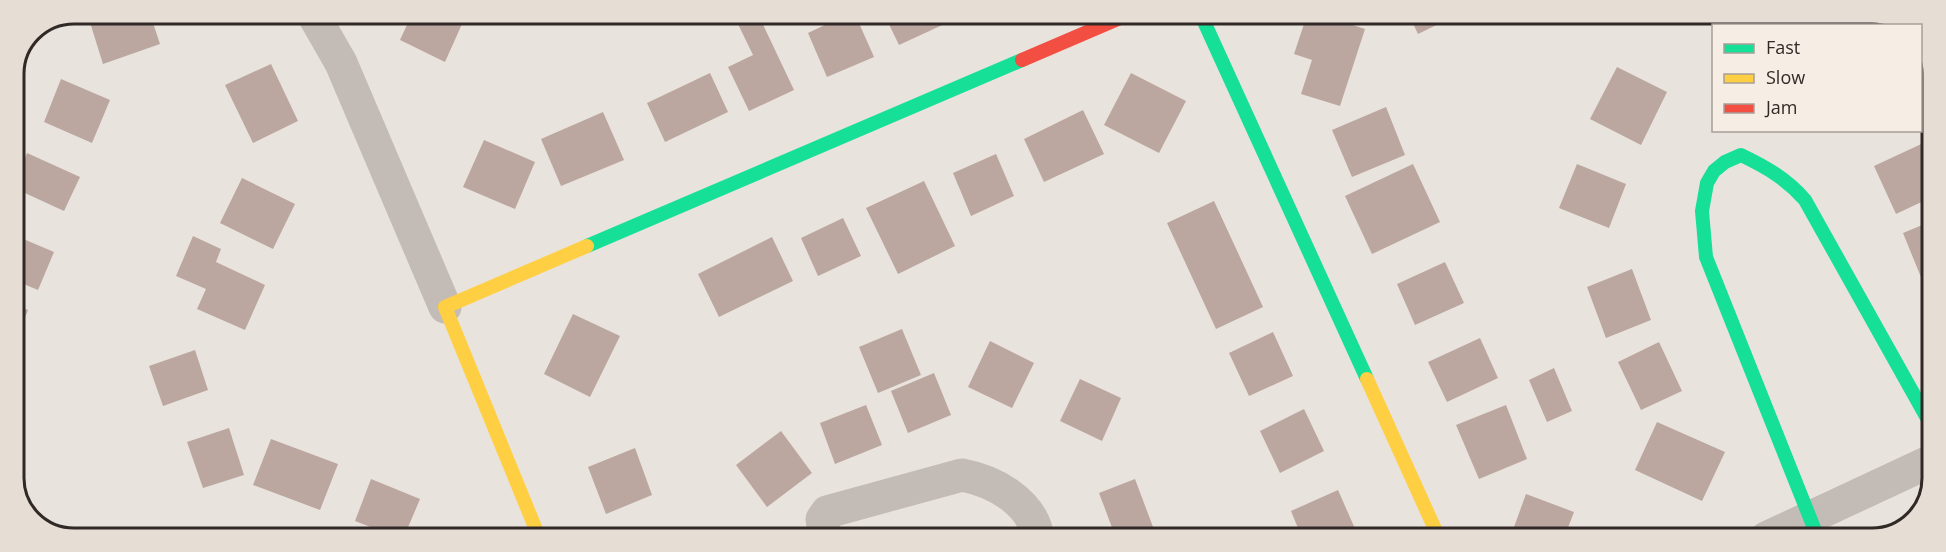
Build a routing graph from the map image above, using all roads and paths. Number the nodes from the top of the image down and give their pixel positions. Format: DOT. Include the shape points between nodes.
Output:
graph roads {
  1 [pos="319,24"];
  2 [pos="1106,24"];
  3 [pos="1205,24"];
  4 [pos="445,307"];
  5 [pos="1922,409"];
  6 [pos="1922,466"];
  7 [pos="535,528"];
  8 [pos="824,528"];
  9 [pos="1037,528"];
  10 [pos="1434,528"];
  11 [pos="1813,528"];
  1 -- 4 [label="street" via="341,63"];
  2 -- 4 [label="street"];
  3 -- 10 [label="street"];
  4 -- 7 [label="street"];
  5 -- 11 [label="street" via="1797,188 1741,154 1726,159 1712,172 1704,188 1701,209 1706,258"];
  6 -- 11 [label="street"];
  8 -- 9 [label="street" via="822,519 827,512 962,475 980,479 1018,502"];
}
